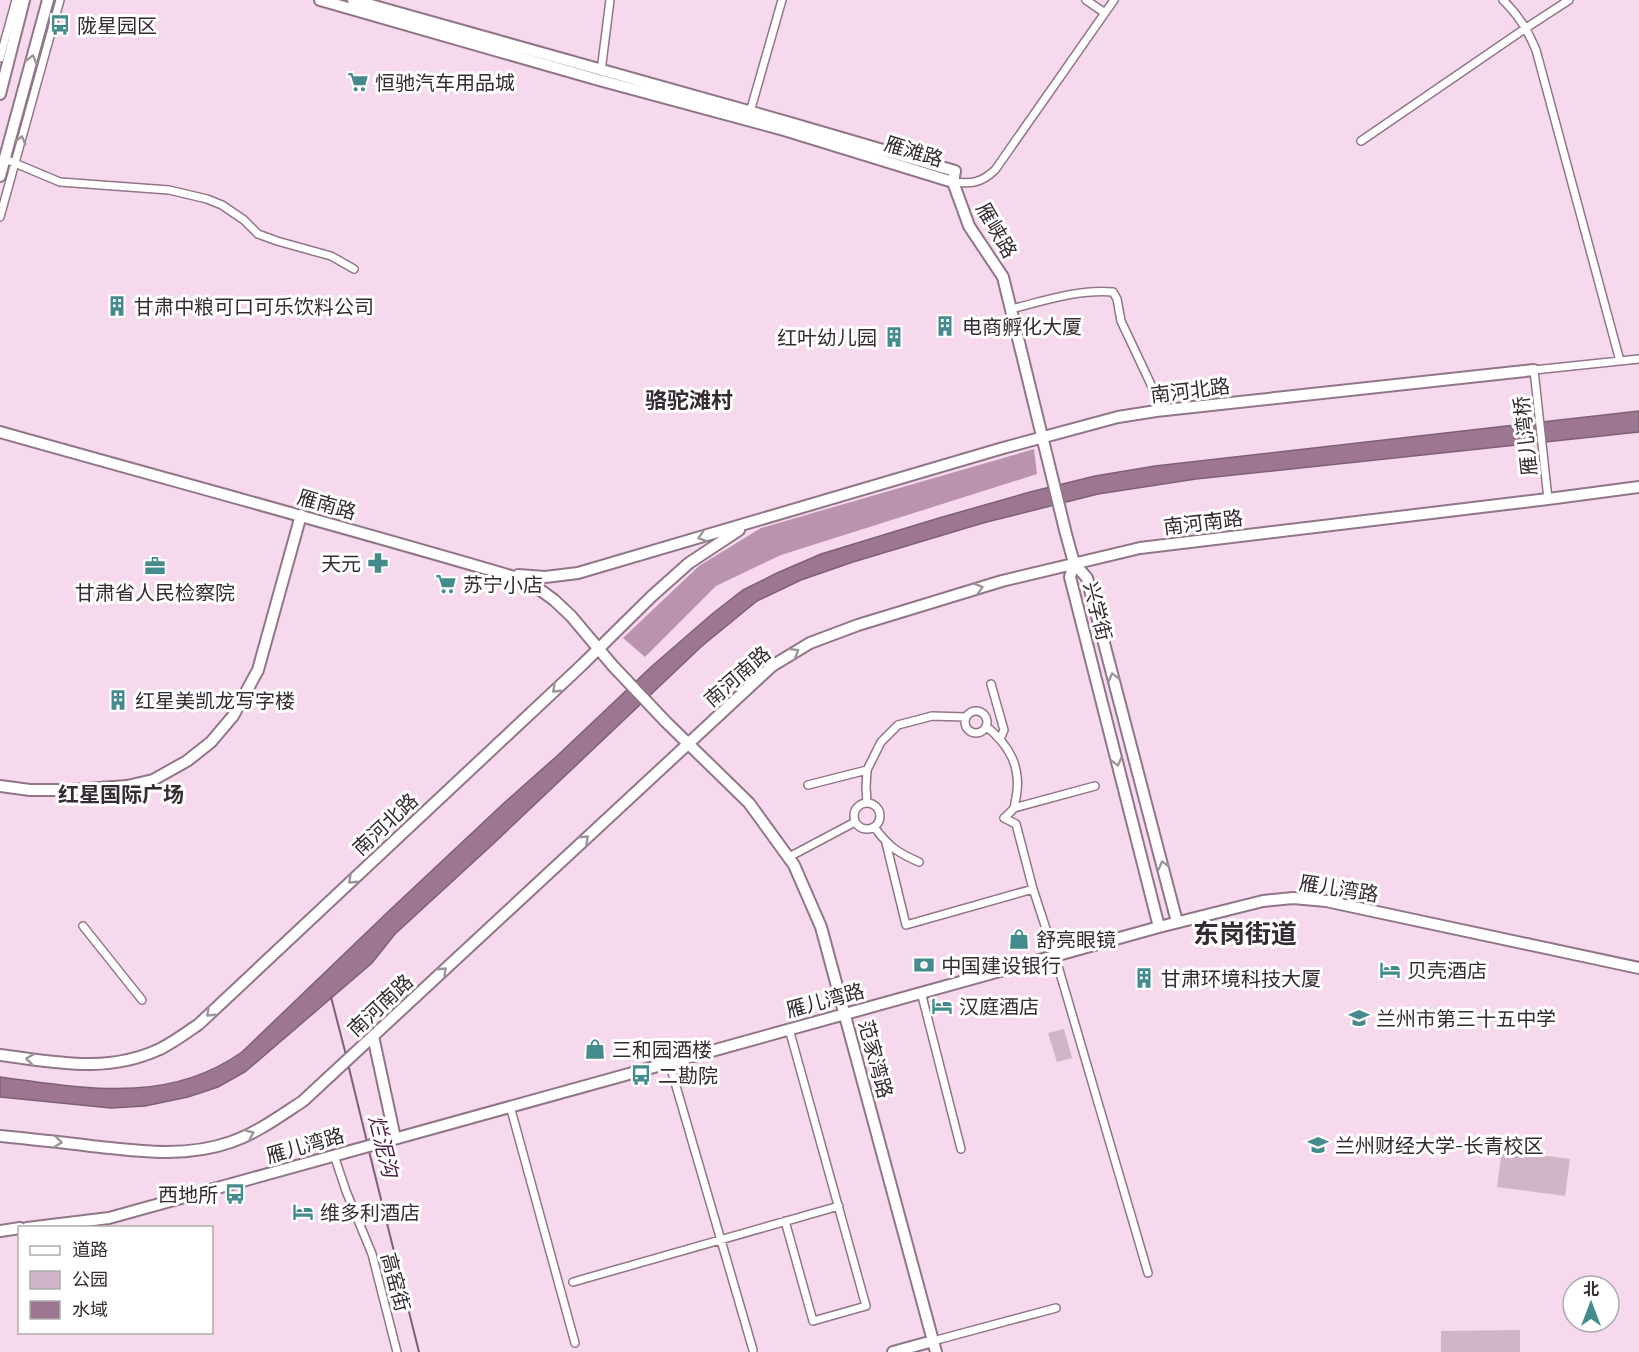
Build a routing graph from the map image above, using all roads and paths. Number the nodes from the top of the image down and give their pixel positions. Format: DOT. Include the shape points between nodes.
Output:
graph roads {
  1 [pos="16,0"];
  2 [pos="24,0"];
  3 [pos="48,0"];
  4 [pos="60,0"];
  5 [pos="320,0"];
  6 [pos="353,0"];
  7 [pos="610,0"];
  8 [pos="782,0"];
  9 [pos="1086,0"];
  10 [pos="1114,0"];
  11 [pos="1503,0"];
  12 [pos="1569,0"];
  13 [pos="1105,13"];
  14 [pos="1526,28"];
  15 [pos="0,58"];
  16 [pos="601,71"];
  17 [pos="0,94"];
  18 [pos="750,112"];
  19 [pos="1361,141"];
  20 [pos="10,161"];
  21 [pos="0,176"];
  22 [pos="953,182"];
  23 [pos="0,217"];
  24 [pos="354,270"];
  25 [pos="1011,309"];
  26 [pos="1639,359"];
  27 [pos="1620,361"];
  28 [pos="1534,370"];
  29 [pos="1163,410"];
  30 [pos="0,432"];
  31 [pos="1042,437"];
  32 [pos="1639,487"];
  33 [pos="1548,499"];
  34 [pos="301,515"];
  35 [pos="758,520"];
  36 [pos="1074,563"];
  37 [pos="503,573"];
  38 [pos="598,649"];
  39 [pos="991,684"];
  40 [pos="966,717"];
  41 [pos="666,722"];
  42 [pos="986,726"];
  43 [pos="1000,739"];
  44 [pos="687,744"];
  45 [pos="867,770"];
  46 [pos="808,785"];
  47 [pos="0,786"];
  48 [pos="1095,786"];
  49 [pos="867,803"];
  50 [pos="1014,807"];
  51 [pos="855,822"];
  52 [pos="875,828"];
  53 [pos="886,843"];
  54 [pos="789,857"];
  55 [pos="919,862"];
  56 [pos="1033,889"];
  57 [pos="1177,922"];
  58 [pos="83,926"];
  59 [pos="1160,927"];
  60 [pos="1055,956"];
  61 [pos="1639,968"];
  62 [pos="921,993"];
  63 [pos="142,1000"];
  64 [pos="845,1013"];
  65 [pos="789,1029"];
  66 [pos="371,1038"];
  67 [pos="0,1055"];
  68 [pos="669,1062"];
  69 [pos="510,1106"];
  70 [pos="0,1136"];
  71 [pos="392,1139"];
  72 [pos="961,1149"];
  73 [pos="334,1155"];
  74 [pos="839,1206"];
  75 [pos="785,1221"];
  76 [pos="36,1226"];
  77 [pos="18,1228"];
  78 [pos="0,1231"];
  79 [pos="721,1240"];
  80 [pos="1149,1273"];
  81 [pos="573,1282"];
  82 [pos="1056,1308"];
  83 [pos="574,1343"];
  84 [pos="934,1346"];
  85 [pos="753,1350"];
  86 [pos="397,1352"];
  87 [pos="893,1352"];
  1 -- 15 [label="street"];
  2 -- 17 [label="street"];
  20 -- 3 [label="street, one-way"];
  20 -- 4 [label="street, one-way"];
  5 -- 22 [label="street, 雁滩路" via="783,130"];
  6 -- 16 [label="street, 雁滩路"];
  7 -- 16 [label="street"];
  8 -- 18 [label="street"];
  9 -- 13 [label="street"];
  10 -- 13 [label="street, 雁峡路"];
  11 -- 14 [label="street"];
  12 -- 14 [label="street"];
  13 -- 22 [label="street, 雁峡路" via="995,170 987,178 970,184"];
  14 -- 19 [label="street"];
  14 -- 27 [label="street" via="1536,50"];
  16 -- 18 [label="street, 雁滩路"];
  18 -- 22 [label="street, 雁滩路" via="955,171"];
  20 -- 21 [label="street"];
  20 -- 23 [label="street"];
  20 -- 24 [label="street" via="60,182 169,190 207,199 244,220 258,234 331,256"];
  22 -- 25 [label="street, 雁峡路" via="969,226 1003,277"];
  25 -- 29 [label="street" via="1070,294 1113,292 1121,321"];
  25 -- 31 [label="street, 雁峡路"];
  26 -- 27 [label="street, 南河北路"];
  27 -- 28 [label="street, 南河北路"];
  28 -- 29 [label="street, 南河北路"];
  28 -- 33 [label="street, 雁儿湾桥"];
  29 -- 31 [label="street, 南河北路"];
  30 -- 34 [label="street, 雁南路"];
  31 -- 35 [label="street, 南河北路"];
  31 -- 36 [label="street, 雁峡路"];
  32 -- 33 [label="street, 南河南路"];
  33 -- 36 [label="street, 南河南路" via="1140,548"];
  34 -- 37 [label="street, 雁南路"];
  34 -- 47 [label="street" via="258,670 233,716 211,742 153,780 127,786 74,790"];
  35 -- 37 [label="street, 南河北路, one-way" via="578,573 545,577"];
  35 -- 38 [label="street, 南河北路" via="688,563"];
  44 -- 36 [label="street, 南河南路, one-way" via="772,666 810,643 869,621"];
  57 -- 36 [label="street, 兴学街, one-way" via="1087,578"];
  36 -- 59 [label="street, 兴学街, one-way" via="1070,577"];
  37 -- 38 [label="street, 雁南路" via="554,600"];
  38 -- 41 [label="street, 雁南路"];
  38 -- 67 [label="street, 南河北路, one-way" via="199,1024 178,1039 118,1063 93,1065"];
  39 -- 43 [label="street" via="1004,730"];
  40 -- 42 [label="street" via="971,712 980,712"];
  40 -- 42 [label="street" via="965,724 971,732"];
  40 -- 45 [label="street" via="932,716 898,725 881,742"];
  41 -- 44 [label="street, 范家湾路"];
  42 -- 43 [label="street"];
  43 -- 50 [label="street" via="1016,769"];
  44 -- 54 [label="street, 范家湾路" via="749,803"];
  66 -- 44 [label="street, 南河南路, one-way"];
  45 -- 46 [label="street"];
  45 -- 49 [label="street"];
  48 -- 50 [label="street"];
  49 -- 51 [label="street" via="857,808"];
  49 -- 52 [label="street" via="880,811 880,822"];
  50 -- 56 [label="street" via="1004,818 1016,824"];
  51 -- 52 [label="street" via="864,829"];
  51 -- 54 [label="street"];
  52 -- 53 [label="street"];
  53 -- 55 [label="street"];
  53 -- 56 [label="street" via="906,926"];
  54 -- 64 [label="street, 范家湾路" via="821,927"];
  56 -- 60 [label="street"];
  57 -- 59 [label="street, 雁儿湾路"];
  57 -- 61 [label="street, 雁儿湾路" via="1263,901 1326,901"];
  58 -- 63 [label="street"];
  59 -- 60 [label="street, 雁儿湾路"];
  60 -- 62 [label="street, 雁儿湾路"];
  60 -- 80 [label="street"];
  62 -- 64 [label="street, 雁儿湾路"];
  62 -- 72 [label="street"];
  64 -- 65 [label="street, 雁儿湾路"];
  64 -- 84 [label="street, 范家湾路"];
  65 -- 68 [label="street, 雁儿湾路"];
  65 -- 74 [label="street"];
  70 -- 66 [label="street, 南河南路, one-way" via="149,1152 202,1149 231,1142 262,1128 303,1101"];
  66 -- 71 [label="street"];
  68 -- 69 [label="street, 雁儿湾路"];
  68 -- 79 [label="street"];
  69 -- 71 [label="street, 雁儿湾路"];
  69 -- 83 [label="street"];
  71 -- 73 [label="street, 雁儿湾路"];
  73 -- 76 [label="street, 雁儿湾路" via="109,1218"];
  73 -- 86 [label="street, 高窑街" via="372,1254"];
  74 -- 75 [label="street"];
  74 -- 75 [label="street" via="866,1306 813,1321"];
  75 -- 79 [label="street"];
  77 -- 78 [label="street"];
  79 -- 81 [label="street"];
  79 -- 85 [label="street"];
  82 -- 84 [label="street"];
  84 -- 87 [label="street"];
}
